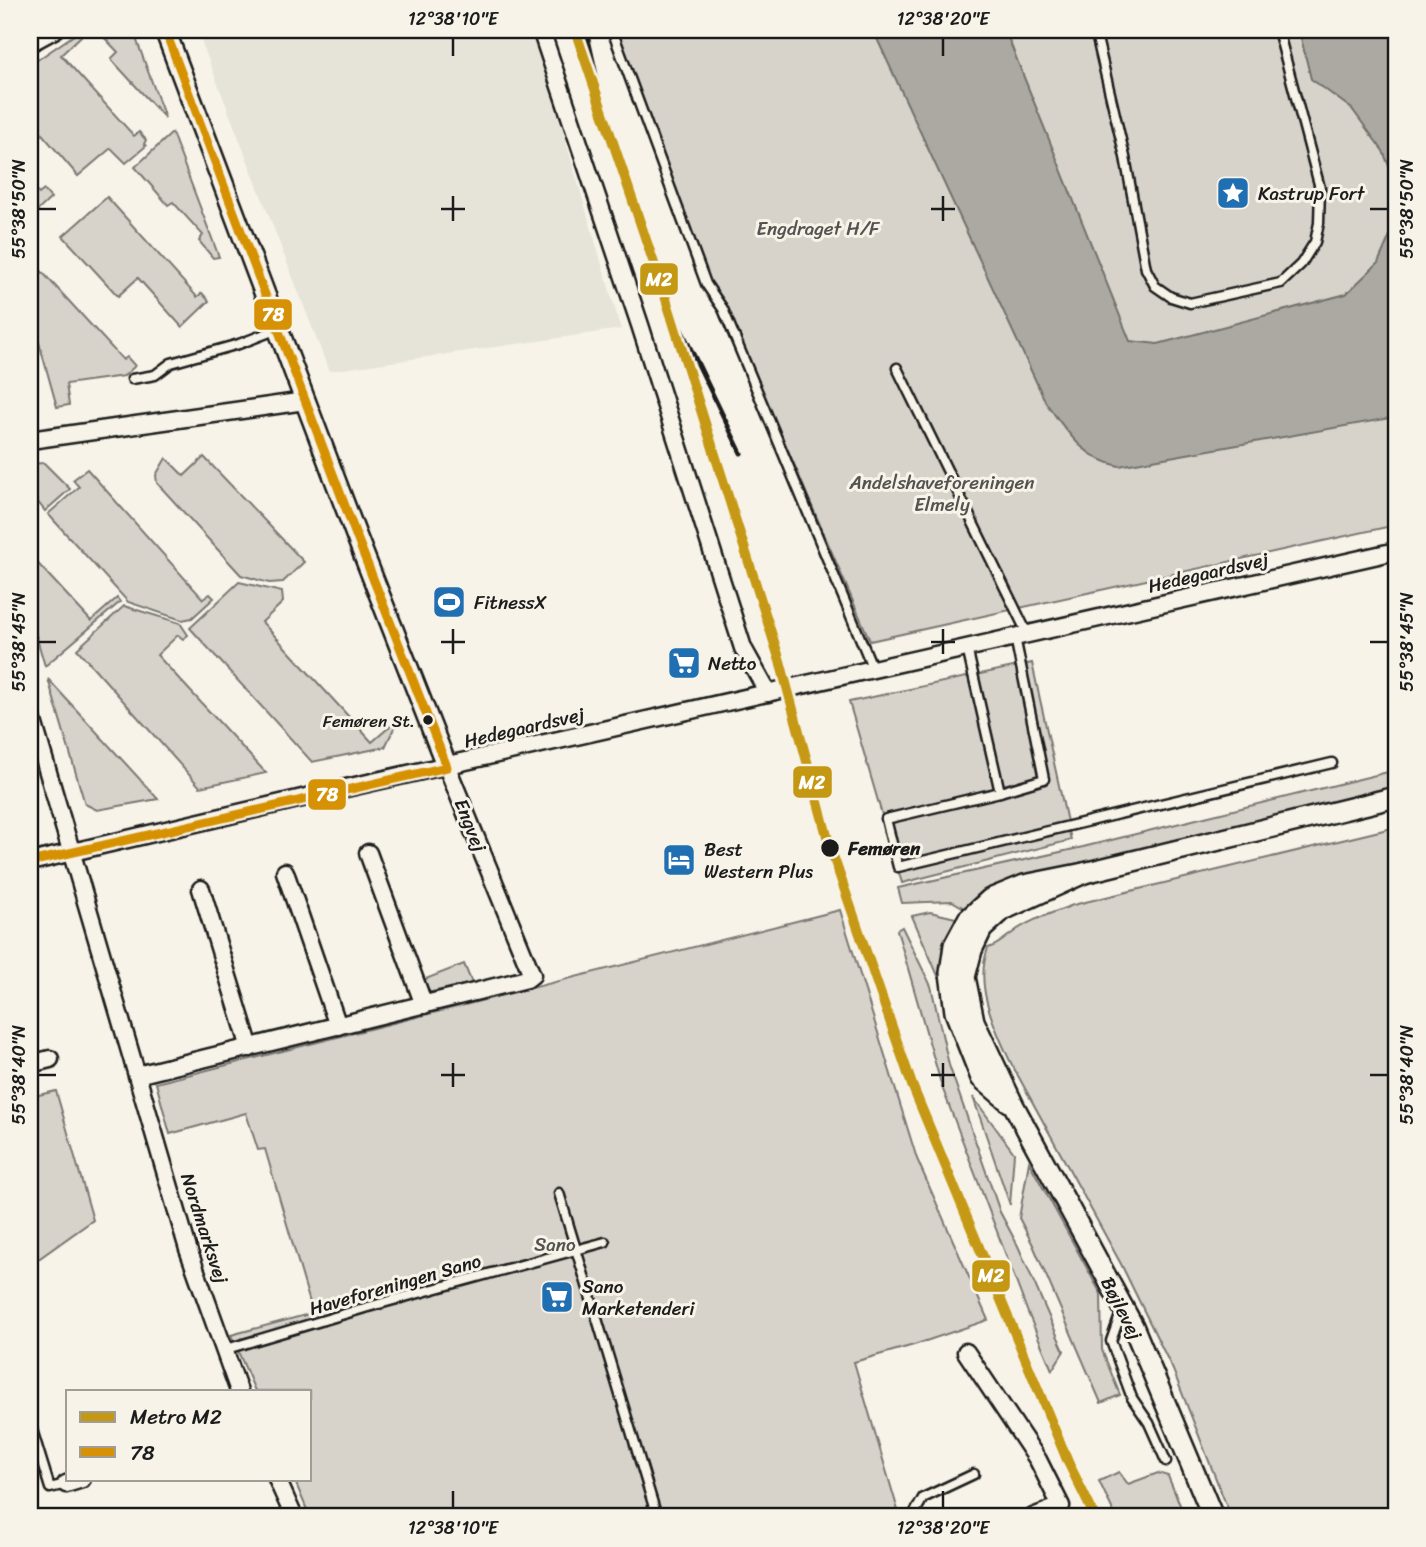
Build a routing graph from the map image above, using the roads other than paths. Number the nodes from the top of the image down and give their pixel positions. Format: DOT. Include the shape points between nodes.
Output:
graph roads {
  1 [pos="54,30"];
  2 [pos="165,30"];
  3 [pos="541,30"];
  4 [pos="612,30"];
  5 [pos="1095,30"];
  6 [pos="1278,30"];
  7 [pos="30,43"];
  8 [pos="278,329"];
  9 [pos="897,368"];
  10 [pos="132,379"];
  11 [pos="305,401"];
  12 [pos="30,440"];
  13 [pos="1396,551"];
  14 [pos="1022,636"];
  15 [pos="967,648"];
  16 [pos="873,669"];
  17 [pos="768,693"];
  18 [pos="30,712"];
  19 [pos="1332,763"];
  20 [pos="447,767"];
  21 [pos="1000,793"];
  22 [pos="1396,797"];
  23 [pos="71,852"];
  24 [pos="368,853"];
  25 [pos="30,862"];
  26 [pos="285,872"];
  27 [pos="201,889"];
  28 [pos="424,1004"];
  29 [pos="338,1026"];
  30 [pos="250,1048"];
  31 [pos="50,1059"];
  32 [pos="30,1064"];
  33 [pos="137,1075"];
  34 [pos="559,1193"];
  35 [pos="605,1242"];
  36 [pos="576,1251"];
  37 [pos="1123,1307"];
  38 [pos="223,1350"];
  39 [pos="966,1352"];
  40 [pos="239,1390"];
  41 [pos="30,1423"];
  42 [pos="1166,1461"];
  43 [pos="974,1474"];
  44 [pos="79,1480"];
  45 [pos="277,1480"];
  46 [pos="65,1484"];
  47 [pos="294,1517"];
  48 [pos="657,1517"];
  49 [pos="915,1517"];
  50 [pos="1033,1517"];
  51 [pos="1213,1517"];
  1 -- 7 [label="street"];
  2 -- 8 [label="street, Engvej"];
  3 -- 17 [label="street" via="743,648"];
  4 -- 16 [label="lane" via="706,284 723,309"];
  5 -- 6 [label="lane" via="1146,269 1155,286 1190,303 1281,283 1301,264 1314,242 1320,188"];
  8 -- 10 [label="lane" via="171,363 155,375"];
  8 -- 11 [label="street, Engvej"];
  9 -- 14 [label="lane"];
  11 -- 12 [label="street"];
  11 -- 20 [label="street, Engvej"];
  13 -- 14 [label="street, Hedegaardsvej"];
  14 -- 15 [label="street, Hedegaardsvej"];
  14 -- 21 [label="lane" via="1044,779"];
  15 -- 16 [label="street, Hedegaardsvej"];
  15 -- 21 [label="lane"];
  16 -- 17 [label="street, Hedegaardsvej"];
  17 -- 20 [label="street, Hedegaardsvej"];
  18 -- 23 [label="street, Nordmarksvej"];
  19 -- 21 [label="lane" via="898,867 886,819"];
  20 -- 23 [label="street, Hedegaardsvej"];
  20 -- 28 [label="street, Engvej" via="532,975"];
  22 -- 37 [label="street, Bøjlevej" via="1024,884 990,899 968,919 954,945 950,973 955,1012 981,1078 1014,1106"];
  23 -- 25 [label="street, Hedegaardsvej"];
  23 -- 33 [label="street, Nordmarksvej"];
  24 -- 28 [label="street"];
  26 -- 29 [label="street"];
  27 -- 30 [label="street"];
  28 -- 29 [label="street"];
  29 -- 30 [label="street"];
  30 -- 33 [label="street"];
  31 -- 32 [label="street"];
  33 -- 38 [label="street, Nordmarksvej"];
  34 -- 36 [label="lane"];
  35 -- 36 [label="lane, Haveforeningen Sano"];
  36 -- 38 [label="lane, Haveforeningen Sano"];
  36 -- 48 [label="lane"];
  37 -- 42 [label="lane" via="1111,1341 1132,1398"];
  37 -- 51 [label="street, Bøjlevej"];
  38 -- 40 [label="street, Nordmarksvej"];
  39 -- 50 [label="street" via="1038,1460 1060,1506"];
  41 -- 46 [label="lane" via="50,1488"];
  43 -- 49 [label="lane" via="923,1498"];
  44 -- 46 [label="street"];
  45 -- 47 [label="street"];
}
